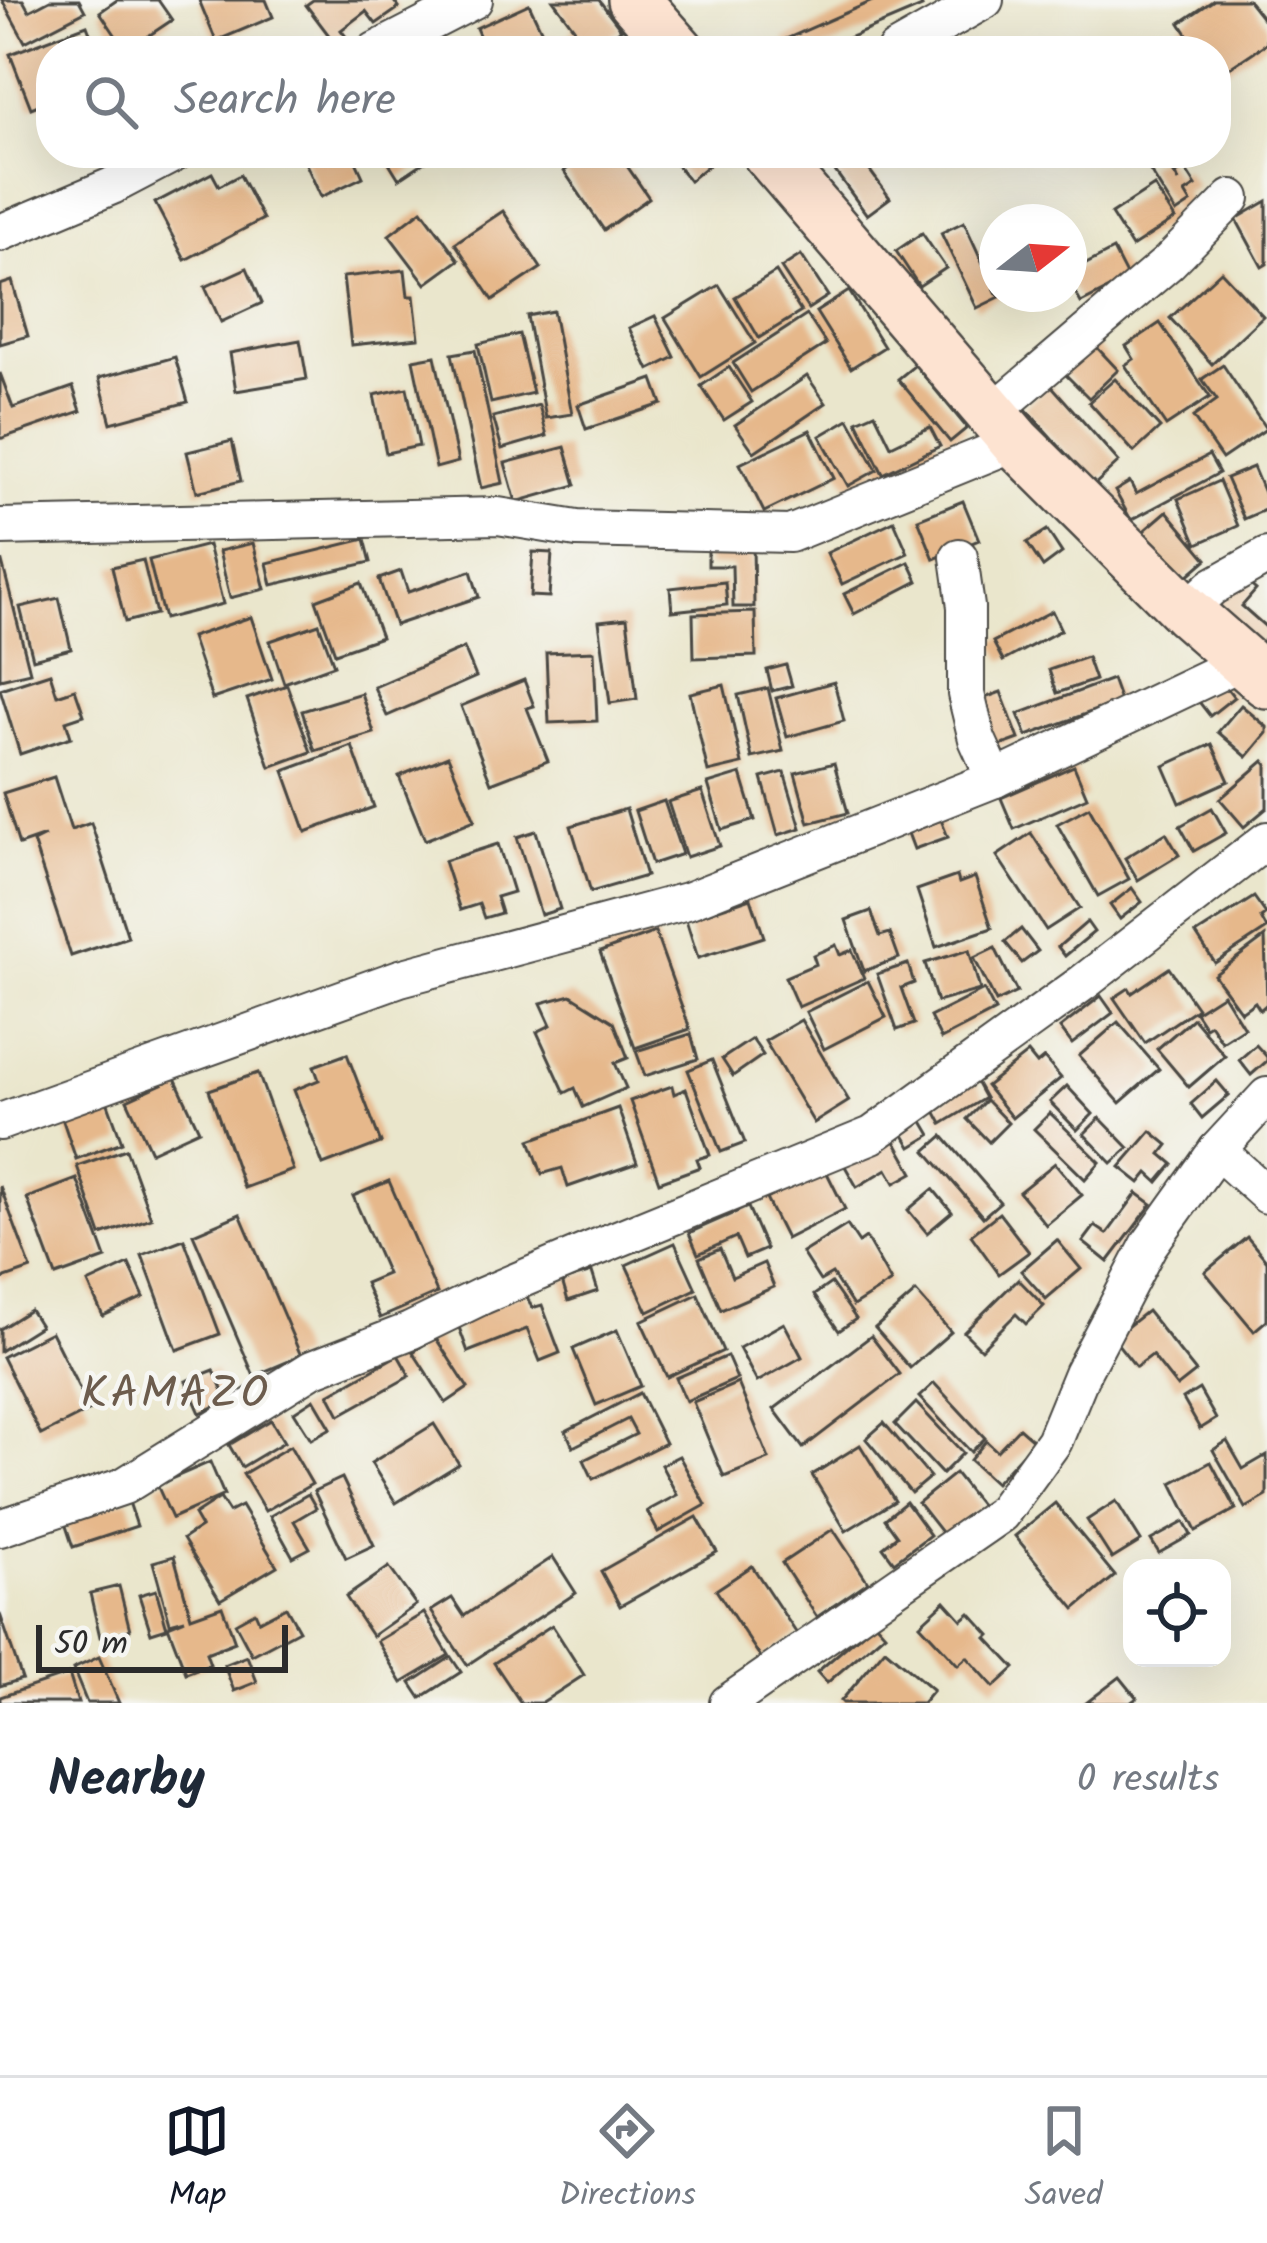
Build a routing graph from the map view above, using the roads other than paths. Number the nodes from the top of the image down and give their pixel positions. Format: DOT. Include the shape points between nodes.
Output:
graph roads {
  1 [pos="474,0"];
  2 [pos="634,0"];
  3 [pos="985,0"];
  4 [pos="404,36"];
  5 [pos="666,36"];
  6 [pos="921,36"];
  7 [pos="147,168"];
  8 [pos="781,168"];
  9 [pos="1232,198"];
  10 [pos="0,233"];
  11 [pos="1004,428"];
  12 [pos="0,527"];
  13 [pos="1267,556"];
  14 [pos="959,557"];
  15 [pos="1186,610"];
  16 [pos="1256,671"];
  17 [pos="995,779"];
  18 [pos="1267,840"];
  19 [pos="1267,1096"];
  20 [pos="0,1122"];
  21 [pos="1217,1150"];
  22 [pos="1267,1195"];
  23 [pos="0,1528"];
  24 [pos="728,1703"];
  1 -- 4 [label="street"];
  2 -- 5 [label="street"];
  3 -- 6 [label="street"];
  7 -- 10 [label="street"];
  8 -- 11 [label="street"];
  9 -- 11 [label="street"];
  11 -- 12 [label="street" via="790,534 577,529 498,516"];
  11 -- 15 [label="street"];
  13 -- 15 [label="street"];
  14 -- 17 [label="street" via="966,694"];
  15 -- 16 [label="street"];
  16 -- 17 [label="street"];
  17 -- 20 [label="street" via="687,901 400,979"];
  18 -- 23 [label="street" via="872,1135 312,1369 124,1486"];
  19 -- 21 [label="street"];
  21 -- 22 [label="street"];
  21 -- 24 [label="street" via="1149,1245 1054,1441 1001,1514"];
}
